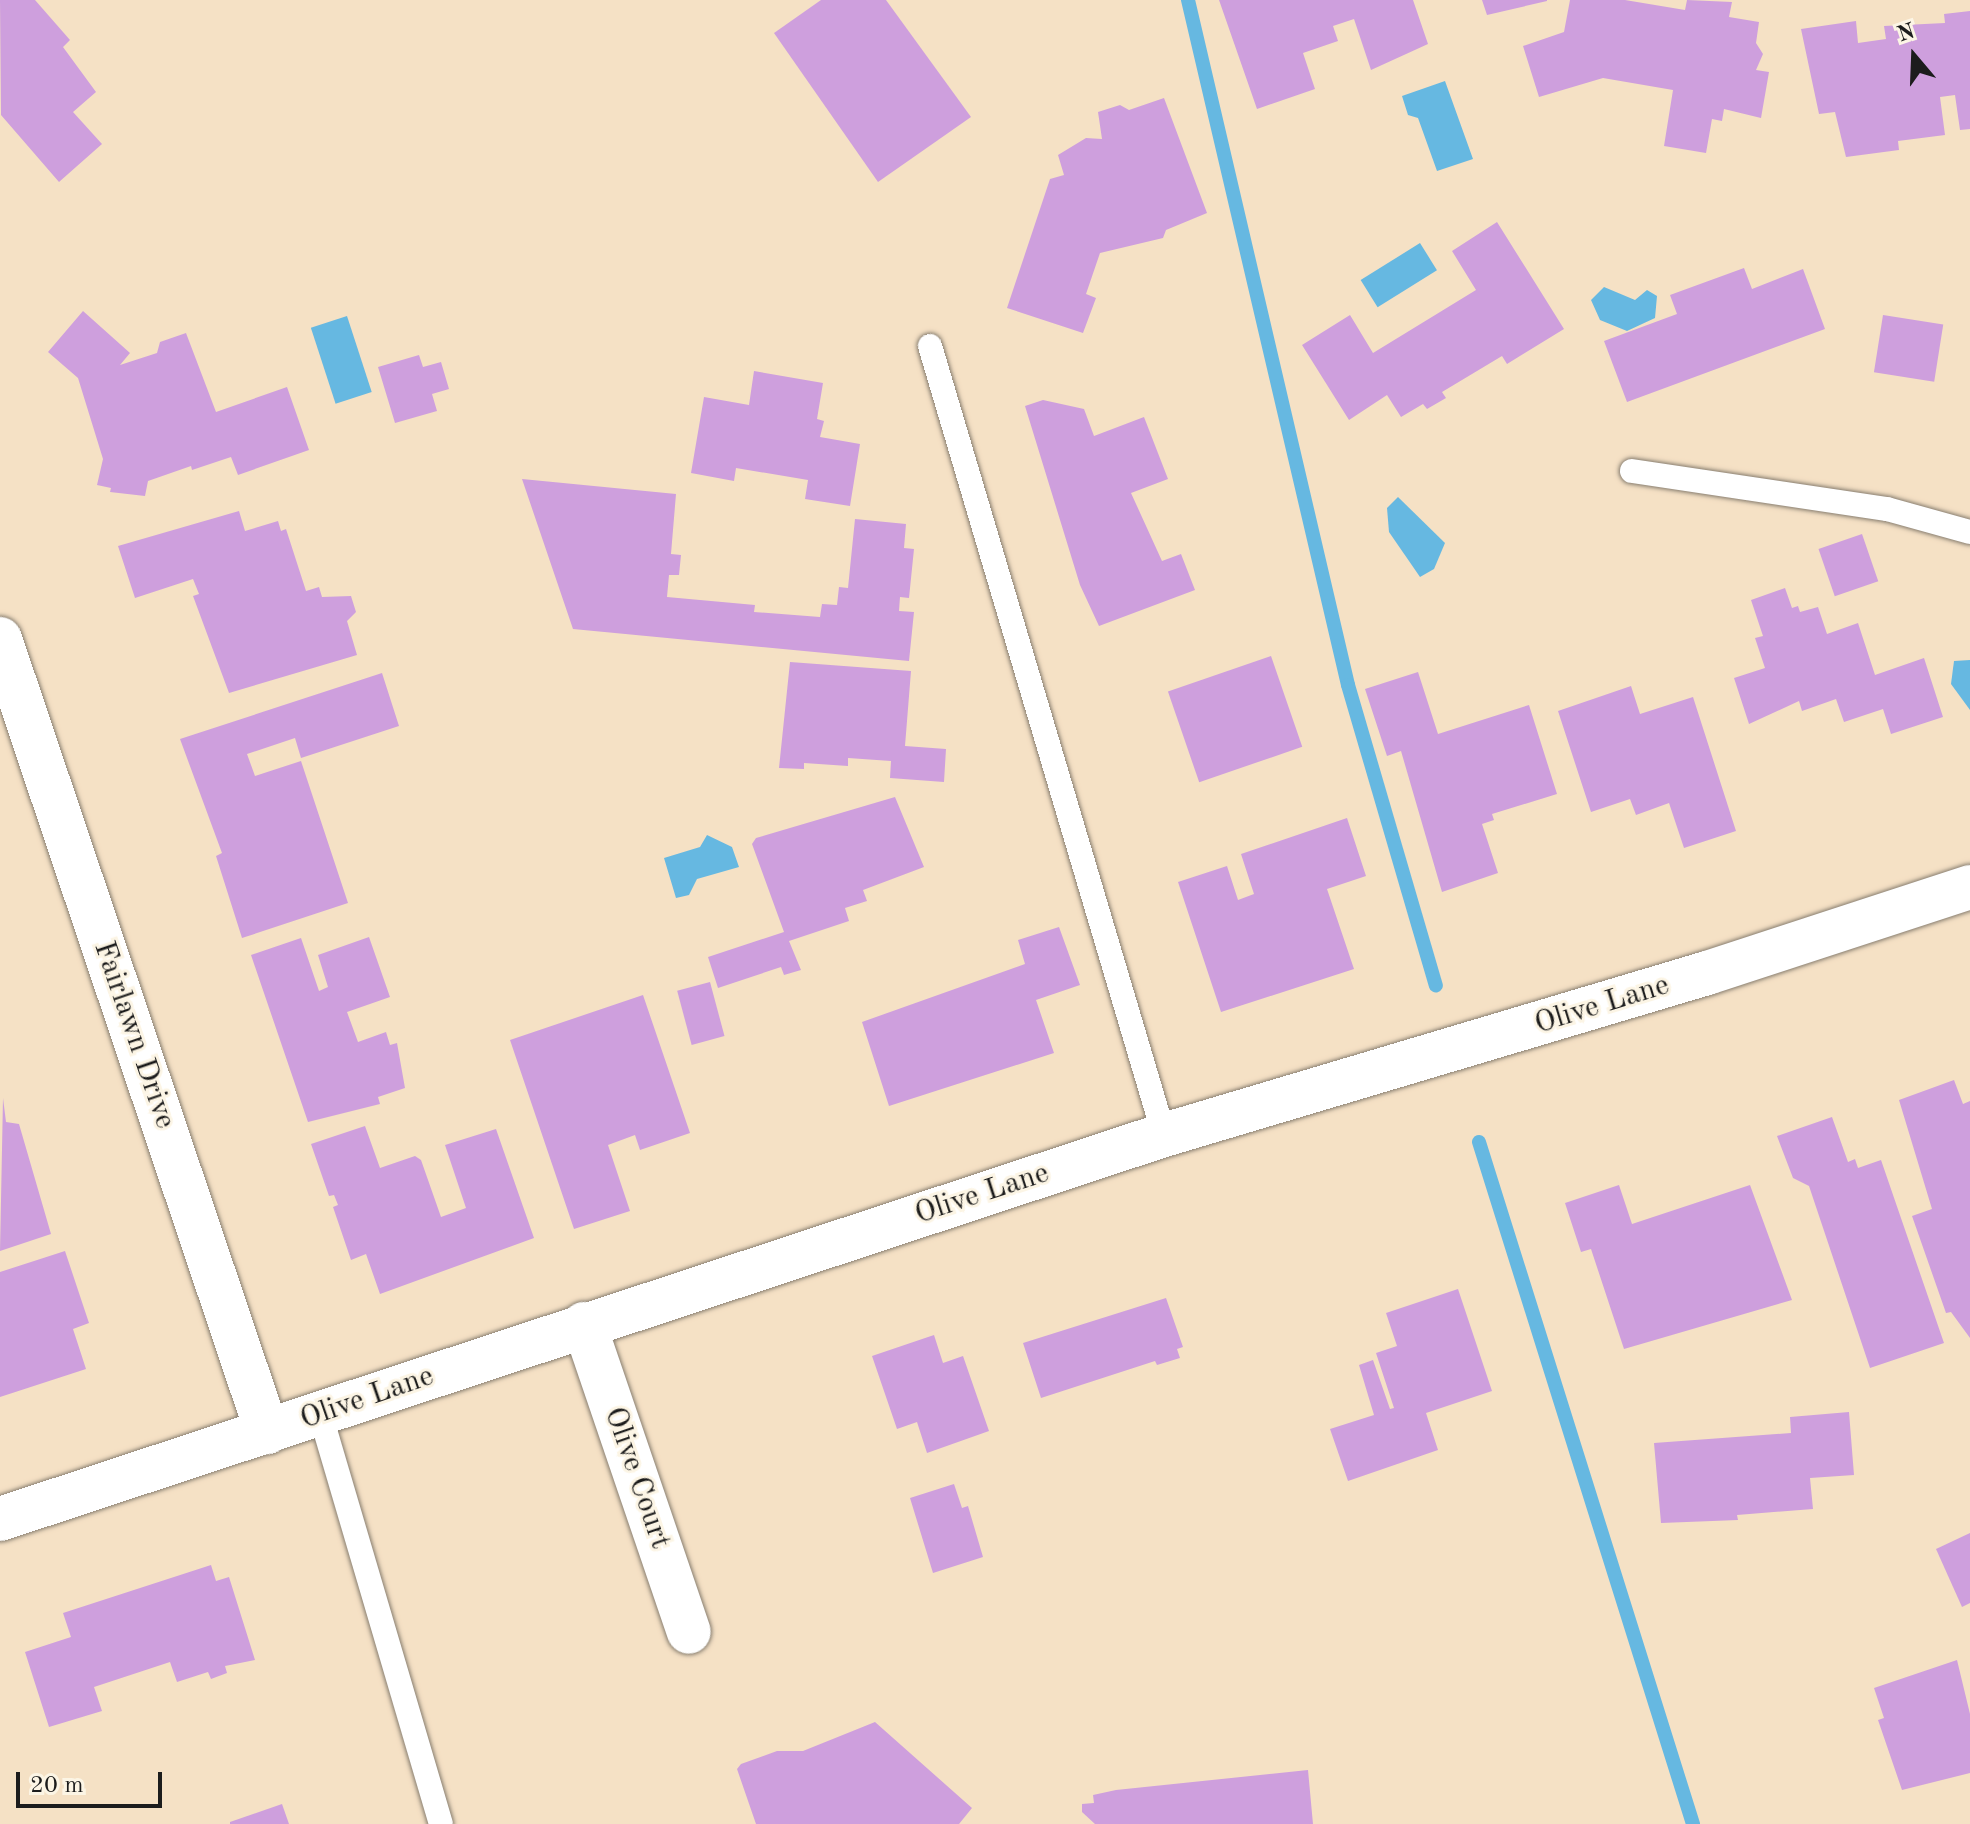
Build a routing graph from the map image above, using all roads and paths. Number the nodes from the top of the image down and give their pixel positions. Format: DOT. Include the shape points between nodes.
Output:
graph roads {
  1 [pos="930,346"];
  2 [pos="1632,471"];
  3 [pos="1970,532"];
  4 [pos="0,639"];
  5 [pos="1970,887"];
  6 [pos="1164,1135"];
  7 [pos="584,1324"];
  8 [pos="320,1413"];
  9 [pos="267,1432"];
  10 [pos="0,1519"];
  11 [pos="689,1632"];
  12 [pos="441,1824"];
  1 -- 6 [label="lane"];
  2 -- 3 [label="lane" via="1887,509"];
  4 -- 9 [label="street, Fairlawn Drive"];
  5 -- 6 [label="street, Olive Lane" via="1707,973"];
  6 -- 7 [label="street, Olive Lane"];
  7 -- 8 [label="street, Olive Lane"];
  7 -- 11 [label="street, Olive Court"];
  8 -- 9 [label="street, Olive Lane"];
  8 -- 12 [label="lane"];
  9 -- 10 [label="street, Olive Lane"];
}
